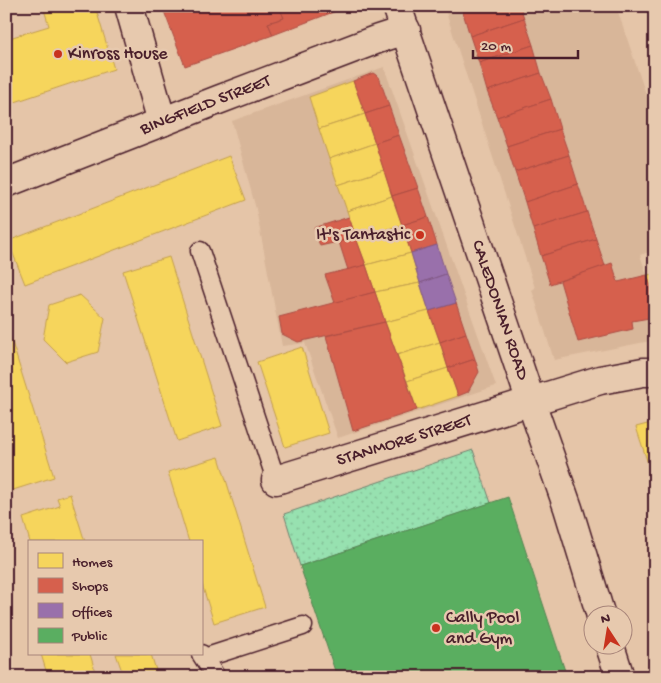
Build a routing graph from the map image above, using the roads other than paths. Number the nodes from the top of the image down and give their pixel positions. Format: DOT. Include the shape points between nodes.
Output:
graph roads {
  1 [pos="129,6"];
  2 [pos="402,18"];
  3 [pos="162,122"];
  4 [pos="6,183"];
  5 [pos="200,251"];
  6 [pos="655,372"];
  7 [pos="531,402"];
  8 [pos="276,480"];
  9 [pos="598,606"];
  10 [pos="303,626"];
  11 [pos="202,656"];
  12 [pos="613,656"];
  13 [pos="216,677"];
  14 [pos="620,677"];
  1 -- 3 [label="street"];
  2 -- 3 [label="street, BINGFIELD STREET" via="378,39"];
  2 -- 7 [label="street, CALEDONIAN ROAD"];
  3 -- 4 [label="street, BINGFIELD STREET"];
  5 -- 8 [label="lane"];
  6 -- 7 [label="street, STANMORE STREET" via="600,380"];
  7 -- 8 [label="street, STANMORE STREET"];
  7 -- 9 [label="street, CALEDONIAN ROAD"];
  10 -- 11 [label="lane"];
  11 -- 13 [label="lane"];
  12 -- 14 [label="street"];
}
